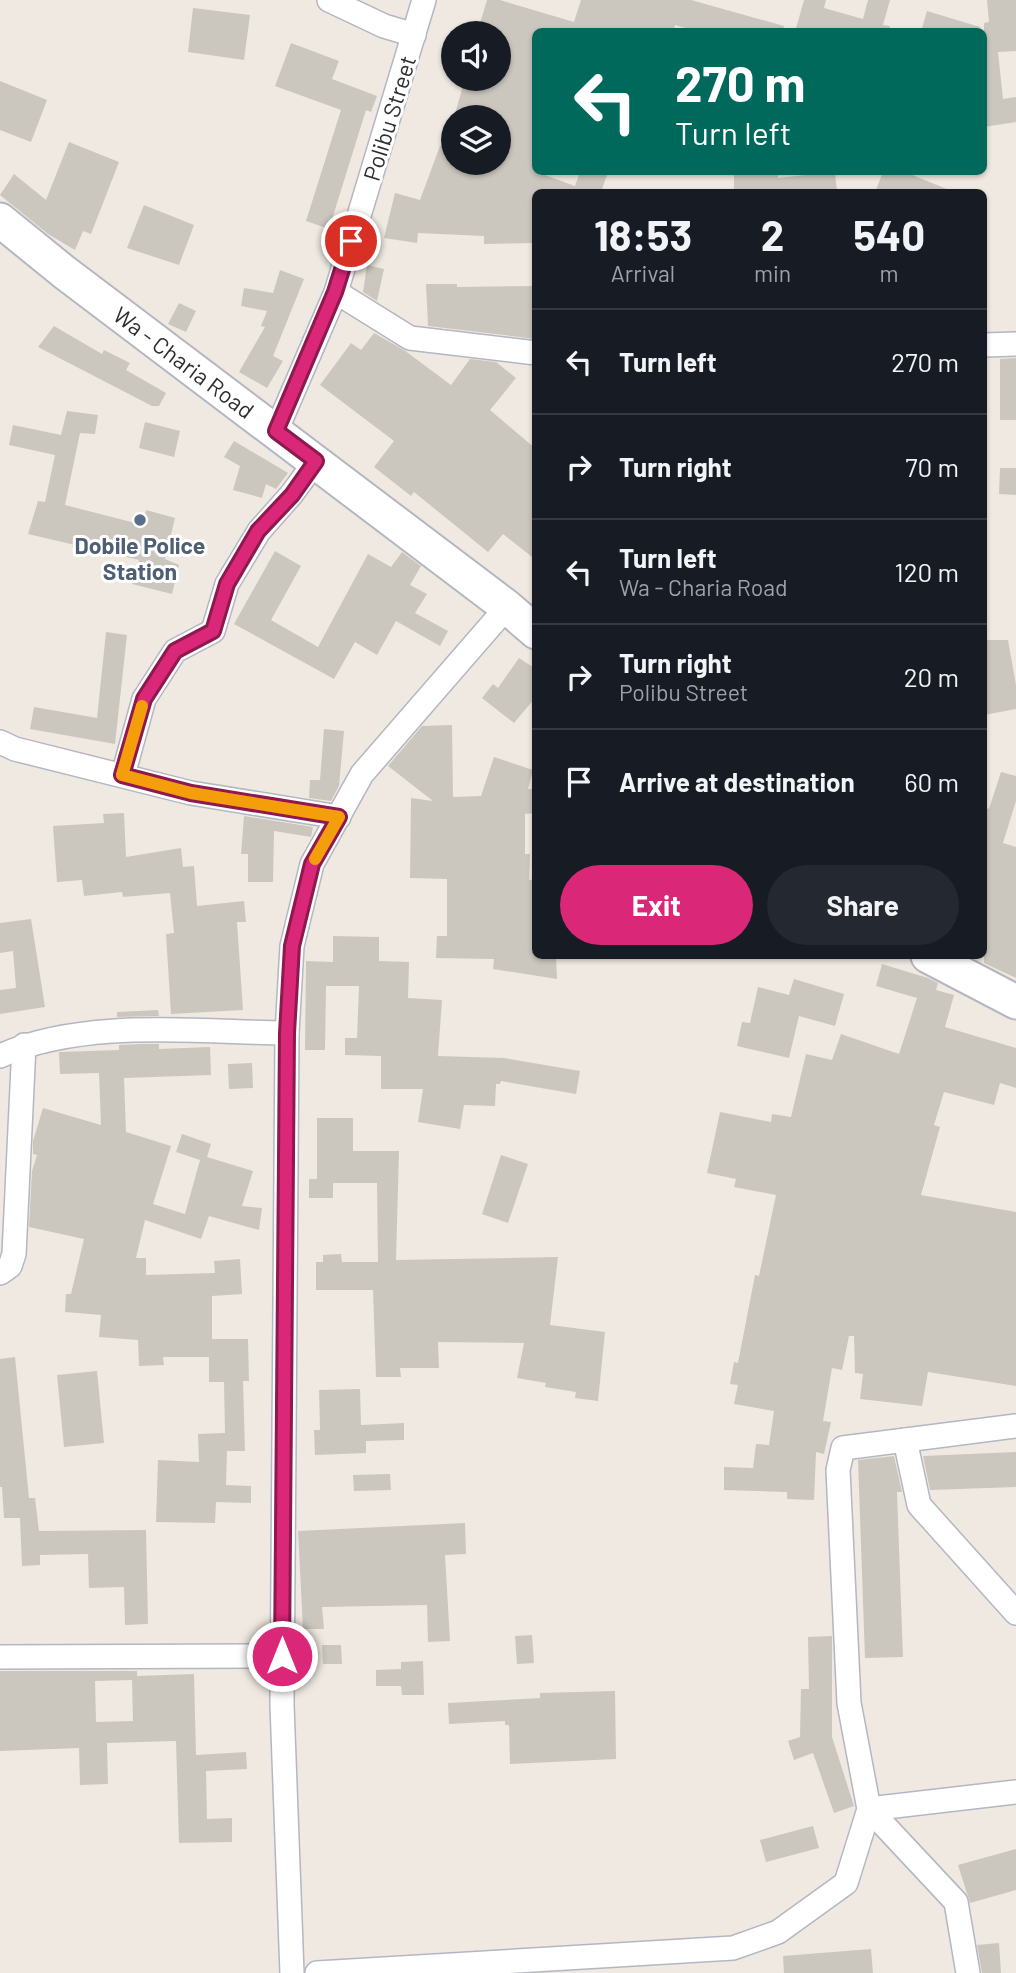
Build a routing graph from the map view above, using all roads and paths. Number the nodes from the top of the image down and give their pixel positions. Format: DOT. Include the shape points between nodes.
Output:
graph roads {
  1 [pos="328,0"];
  2 [pos="424,0"];
  3 [pos="414,35"];
  4 [pos="0,220"];
  5 [pos="335,292"];
  6 [pos="1016,344"];
  7 [pos="987,345"];
  8 [pos="532,353"];
  9 [pos="276,431"];
  10 [pos="316,461"];
  11 [pos="507,607"];
  12 [pos="532,629"];
  13 [pos="0,741"];
  14 [pos="122,775"];
  15 [pos="339,817"];
  16 [pos="934,959"];
  17 [pos="1016,1002"];
  18 [pos="287,1033"];
  19 [pos="24,1045"];
  20 [pos="0,1056"];
  21 [pos="0,1273"];
  22 [pos="1016,1426"];
  23 [pos="905,1440"];
  24 [pos="1016,1613"];
  25 [pos="282,1656"];
  26 [pos="0,1657"];
  27 [pos="1016,1792"];
  28 [pos="869,1809"];
  29 [pos="292,1973"];
  30 [pos="317,1973"];
  31 [pos="968,1973"];
  1 -- 3 [label="street"];
  2 -- 3 [label="street, Polibu Street"];
  3 -- 5 [label="street, Polibu Street"];
  4 -- 9 [label="street, Wa - Charia Road"];
  5 -- 8 [label="street" via="410,338"];
  5 -- 9 [label="street, Polibu Street"];
  6 -- 7 [label="street"];
  9 -- 10 [label="street, Wa - Charia Road"];
  10 -- 11 [label="street, Wa - Charia Road"];
  10 -- 14 [label="street" via="258,531 227,584 213,631 175,651 144,699"];
  11 -- 12 [label="street, Wa - Charia Road"];
  11 -- 15 [label="street" via="362,774"];
  13 -- 14 [label="street" via="15,749"];
  14 -- 15 [label="street" via="191,793"];
  15 -- 18 [label="street" via="312,864 295,934"];
  16 -- 17 [label="street"];
  18 -- 19 [label="street" via="92,1033"];
  18 -- 25 [label="street"];
  19 -- 20 [label="street"];
  19 -- 21 [label="street" via="14,1254 10,1266"];
  22 -- 23 [label="street"];
  23 -- 24 [label="street" via="919,1505"];
  23 -- 28 [label="street" via="843,1448 838,1470 849,1703"];
  25 -- 26 [label="street"];
  25 -- 29 [label="street"];
  27 -- 28 [label="street"];
  28 -- 30 [label="street" via="846,1883 778,1932 733,1948"];
  28 -- 31 [label="street" via="956,1902"];
}
